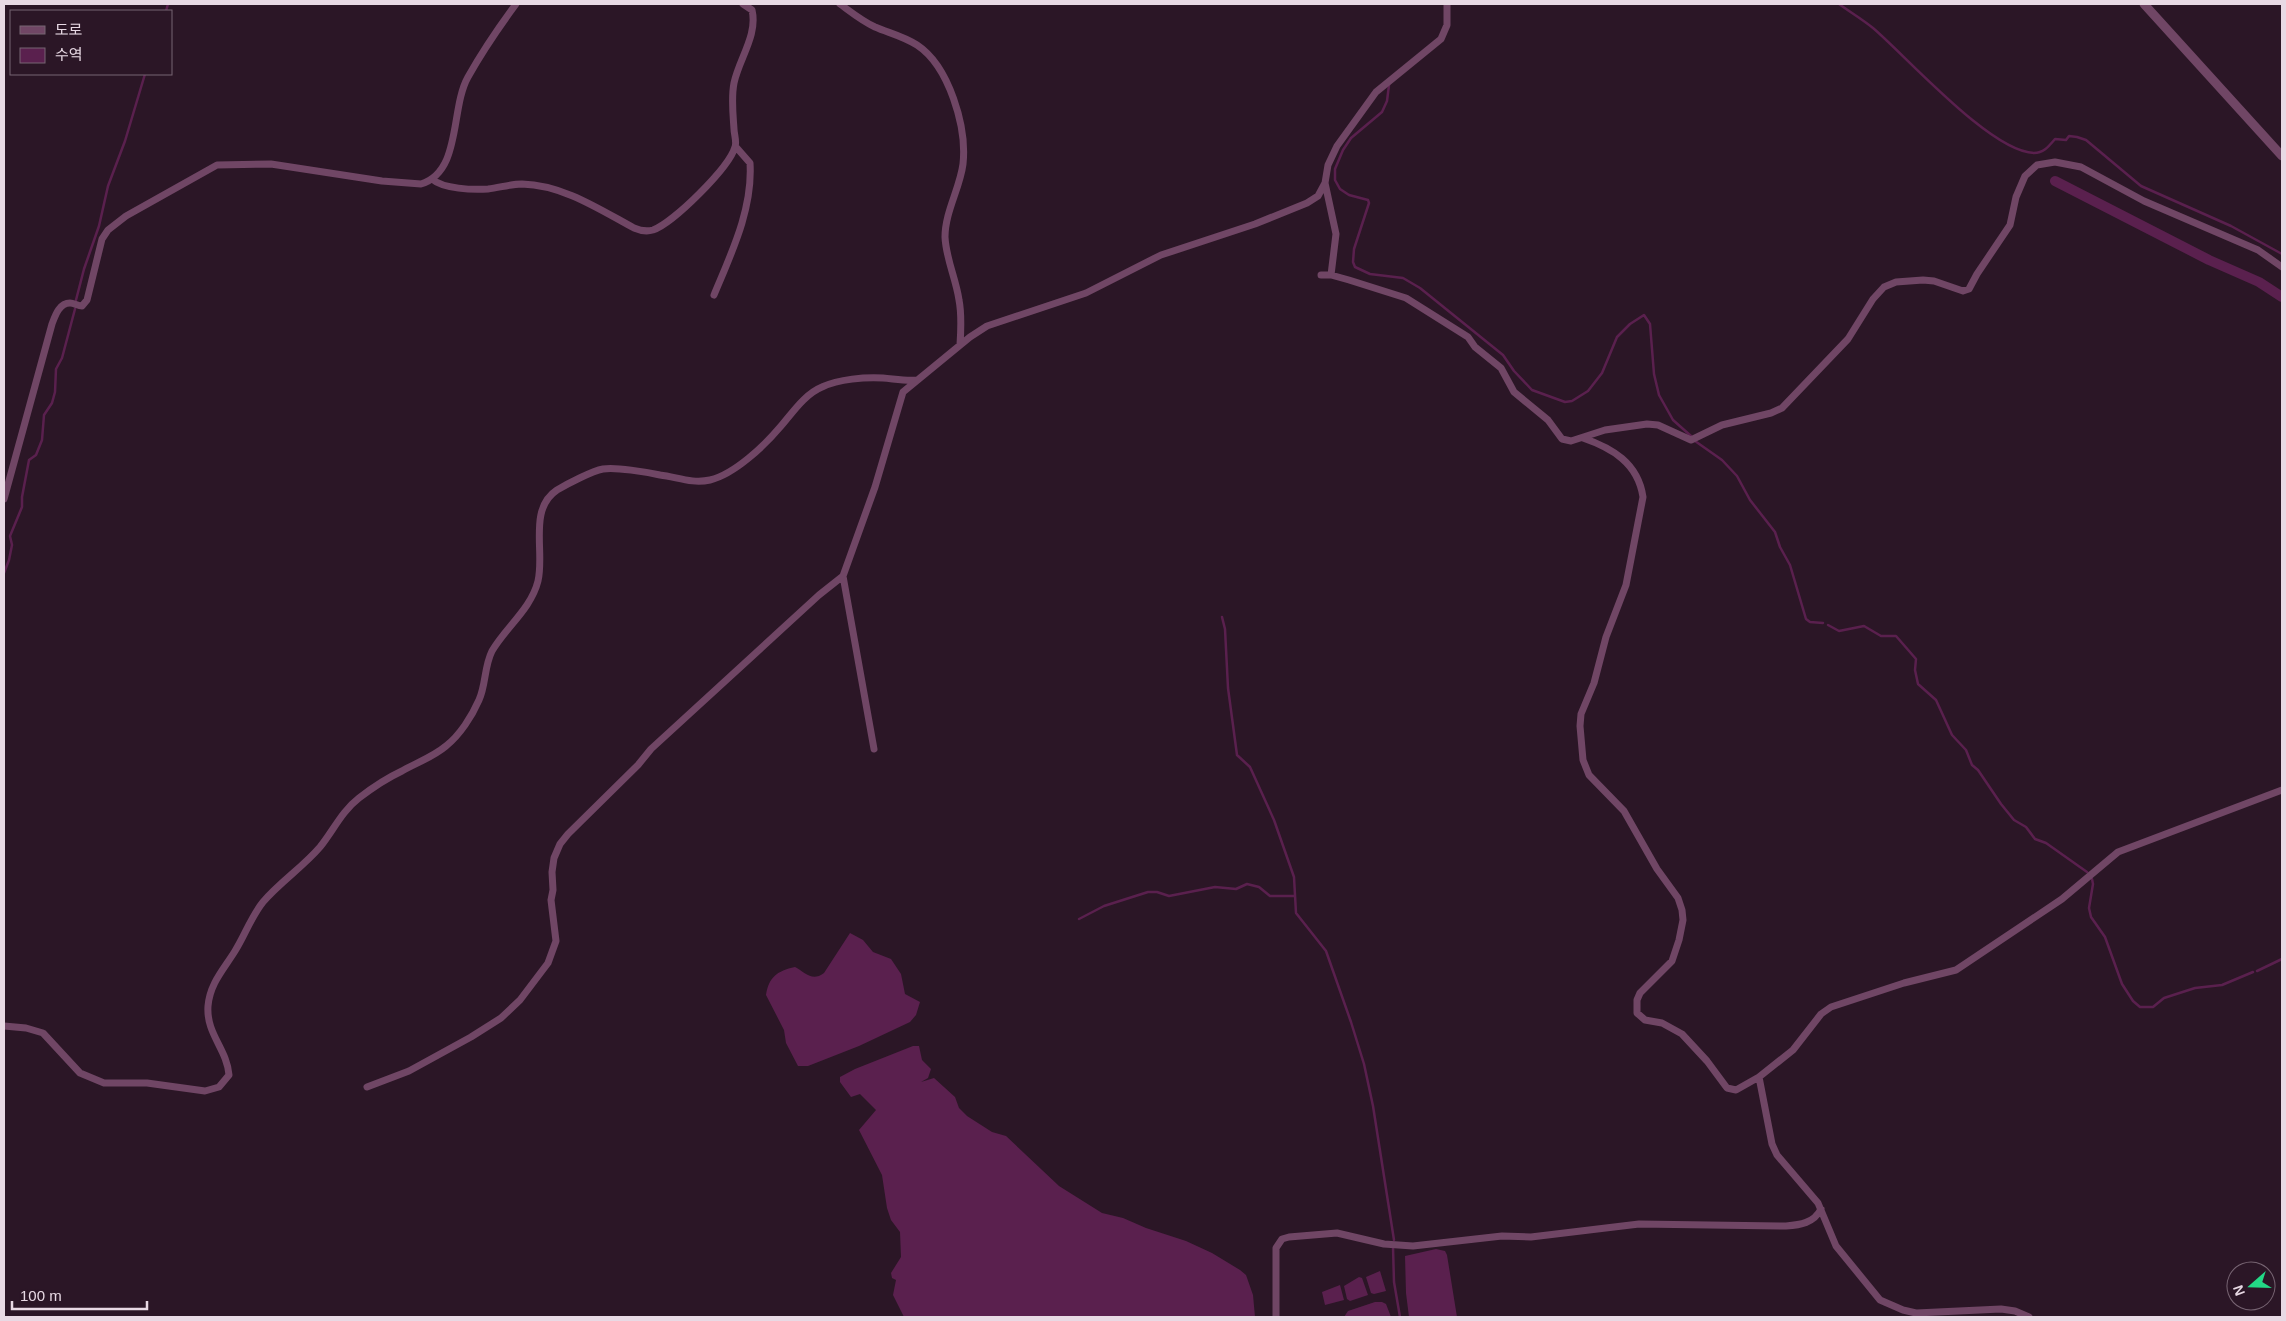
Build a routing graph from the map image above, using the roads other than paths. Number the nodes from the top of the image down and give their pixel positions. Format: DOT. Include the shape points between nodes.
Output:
graph roads {
  1 [pos="516,4"];
  2 [pos="743,4"];
  3 [pos="840,4"];
  4 [pos="1447,4"];
  5 [pos="2144,4"];
  6 [pos="736,147"];
  7 [pos="2282,156"];
  8 [pos="432,179"];
  9 [pos="1325,183"];
  10 [pos="2282,267"];
  11 [pos="1321,275"];
  12 [pos="1331,275"];
  13 [pos="714,295"];
  14 [pos="960,345"];
  15 [pos="917,380"];
  16 [pos="1583,438"];
  17 [pos="4,499"];
  18 [pos="843,576"];
  19 [pos="874,749"];
  20 [pos="2282,790"];
  21 [pos="4,1026"];
  22 [pos="1759,1077"];
  23 [pos="367,1087"];
  24 [pos="1821,1209"];
  25 [pos="1276,1317"];
  26 [pos="2028,1317"];
  1 -- 8 [label="street" via="468,77 458,102 451,152"];
  2 -- 6 [label="street" via="752,10 754,18 734,84 732,107"];
  3 -- 14 [label="street" via="874,26 918,45 932,57 948,84 963,148 960,177 945,235 959,299"];
  4 -- 9 [label="street" via="1447,25 1441,39 1376,92 1337,146 1328,165"];
  5 -- 7 [label="street"];
  6 -- 8 [label="street" via="702,192 649,231 634,228 557,190 521,184 489,189 464,188"];
  6 -- 13 [label="street" via="750,163 749,195 735,243"];
  8 -- 17 [label="street" via="421,184 271,164 217,165 126,216 108,230 102,240 87,300 82,306 64,305 56,313"];
  9 -- 12 [label="street" via="1336,234"];
  9 -- 14 [label="street" via="1318,196 1308,203 1161,255 1086,293 979,330"];
  10 -- 16 [label="street" via="2258,250 2144,201 2081,167 2045,163 2037,165 2025,176 2010,225 1969,290 1923,280 1896,282 1884,287 1848,339 1777,411 1722,425 1691,440 1658,424 1606,430"];
  11 -- 12 [label="street"];
  12 -- 16 [label="street" via="1406,298 1436,315 1468,337 1475,347 1494,361 1514,392 1548,420 1562,440"];
  14 -- 15 [label="street"];
  15 -- 18 [label="street" via="907,387 901,398 875,487"];
  15 -- 21 [label="street" via="871,378 820,388 747,458 714,479 689,481 602,469 556,490 549,497 544,503 540,523 540,566 534,592 491,653 480,698 470,717 447,746 356,800 316,851 255,912 235,951 218,974 207,1010 211,1032 228,1066 228,1075 219,1087 205,1091 147,1083 104,1083 80,1073 43,1033"];
  16 -- 22 [label="street" via="1612,451 1628,464 1641,486 1643,497 1626,585 1581,714 1583,760 1589,775 1624,811 1657,869 1678,898 1683,920 1672,961 1640,994 1637,1012 1644,1020 1662,1023 1682,1034 1727,1088 1736,1090"];
  18 -- 19 [label="street"];
  18 -- 23 [label="street" via="651,749 568,834 554,858 552,872 551,905 556,942 553,953 520,1000 485,1030 409,1071"];
  20 -- 22 [label="street" via="2118,852 2062,899 1956,970 1904,982 1830,1007 1793,1050"];
  22 -- 24 [label="street" via="1777,1156"];
  24 -- 25 [label="street" via="1807,1222 1786,1226 1639,1224 1413,1246 1384,1244 1337,1233 1289,1237 1282,1239 1276,1248"];
  24 -- 26 [label="street" via="1836,1246 1880,1300 1916,1312 2001,1309"];
}
